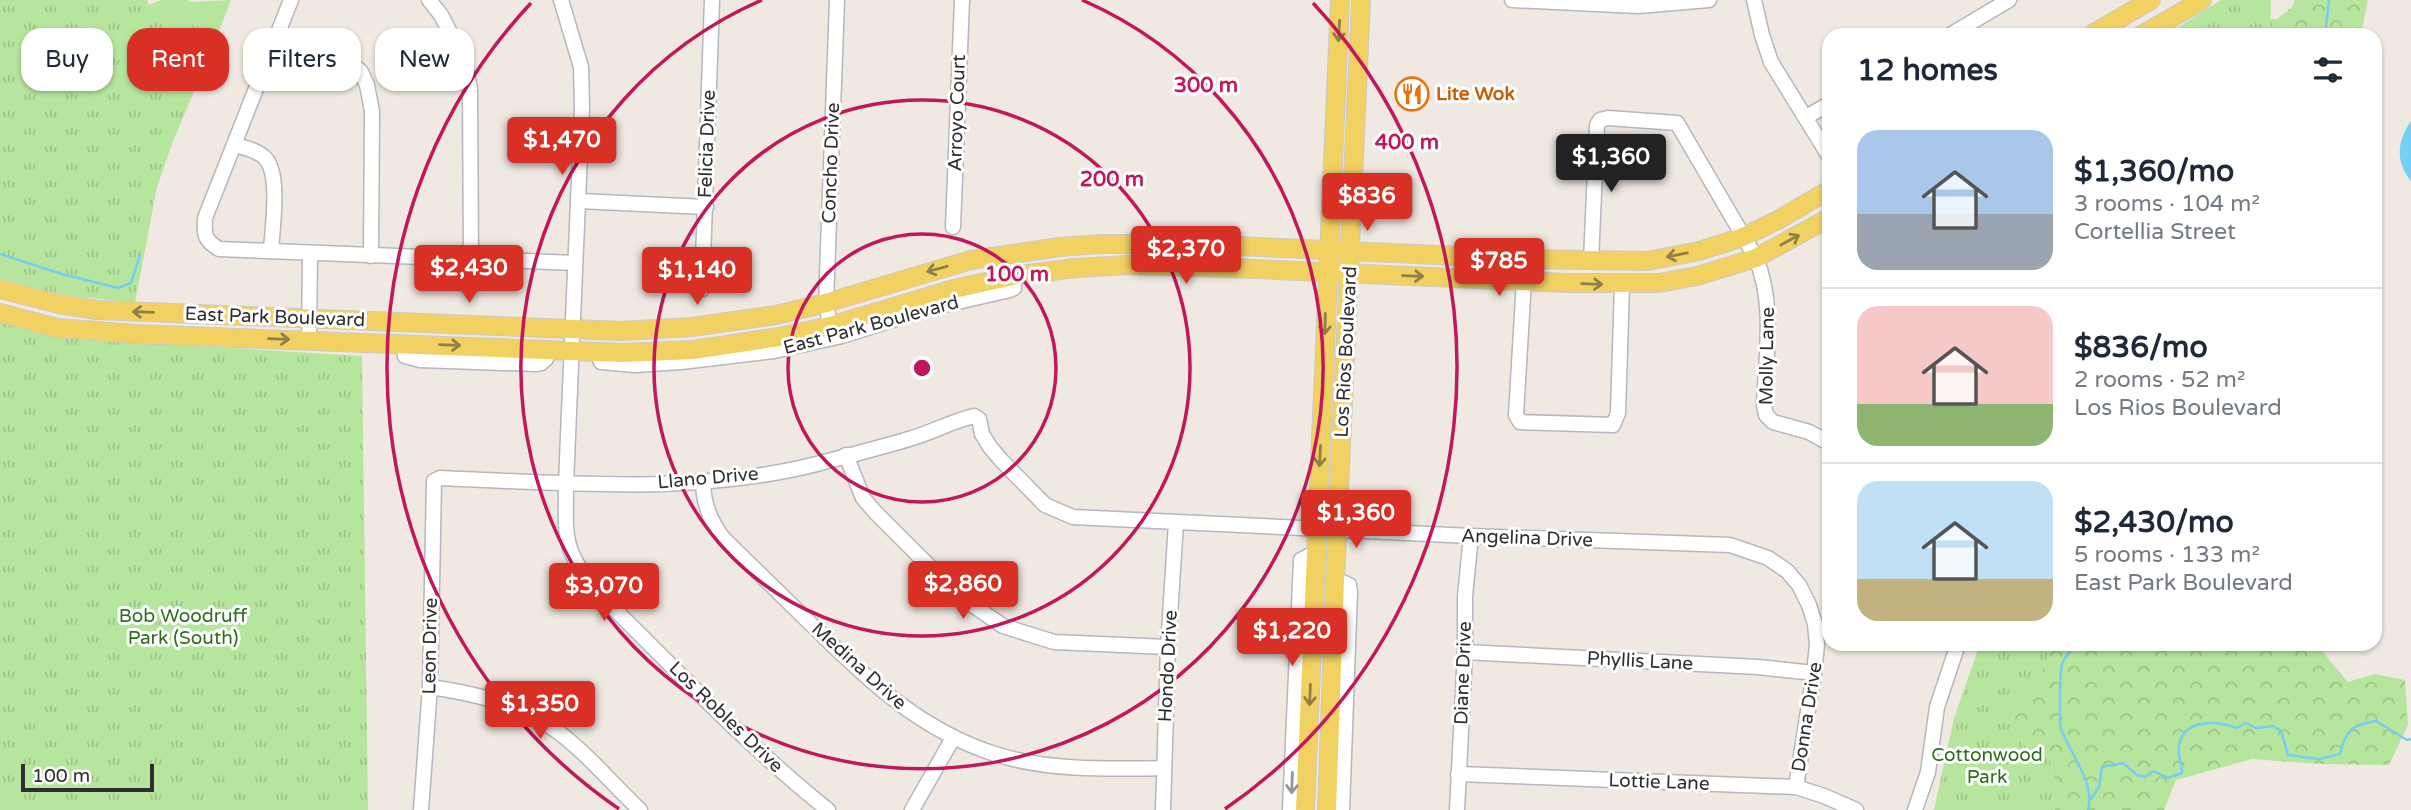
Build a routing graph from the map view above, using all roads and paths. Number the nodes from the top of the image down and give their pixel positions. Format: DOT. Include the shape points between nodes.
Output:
graph roads {
  1 [pos="291,0"];
  2 [pos="429,0"];
  3 [pos="561,0"];
  4 [pos="712,0"];
  5 [pos="837,0"];
  6 [pos="962,0"];
  7 [pos="1340,0"];
  8 [pos="1361,0"];
  9 [pos="1512,0"];
  10 [pos="1709,0"];
  11 [pos="1754,0"];
  12 [pos="2009,0"];
  13 [pos="2151,0"];
  14 [pos="2202,0"];
  15 [pos="281,28"];
  16 [pos="1962,28"];
  17 [pos="2103,28"];
  18 [pos="2154,28"];
  19 [pos="361,72"];
  20 [pos="256,91"];
  21 [pos="1334,101"];
  22 [pos="1357,101"];
  23 [pos="1822,108"];
  24 [pos="1806,117"];
  25 [pos="1822,144"];
  26 [pos="234,145"];
  27 [pos="1822,194"];
  28 [pos="579,201"];
  29 [pos="706,207"];
  30 [pos="1822,222"];
  31 [pos="953,227"];
  32 [pos="1743,237"];
  33 [pos="1101,244"];
  34 [pos="271,251"];
  35 [pos="1328,251"];
  36 [pos="1351,251"];
  37 [pos="310,254"];
  38 [pos="371,256"];
  39 [pos="1756,258"];
  40 [pos="1524,259"];
  41 [pos="471,260"];
  42 [pos="1591,261"];
  43 [pos="575,263"];
  44 [pos="1103,266"];
  45 [pos="1327,272"];
  46 [pos="1350,274"];
  47 [pos="1013,276"];
  48 [pos="1524,280"];
  49 [pos="1622,285"];
  50 [pos="0,289"];
  51 [pos="702,289"];
  52 [pos="826,303"];
  53 [pos="0,313"];
  54 [pos="309,318"];
  55 [pos="831,326"];
  56 [pos="572,328"];
  57 [pos="309,340"];
  58 [pos="572,350"];
  59 [pos="597,352"];
  60 [pos="1322,413"];
  61 [pos="974,416"];
  62 [pos="1343,418"];
  63 [pos="1822,439"];
  64 [pos="846,455"];
  65 [pos="434,481"];
  66 [pos="703,481"];
  67 [pos="566,483"];
  68 [pos="1176,523"];
  69 [pos="1317,529"];
  70 [pos="1338,530"];
  71 [pos="1471,536"];
  72 [pos="1316,552"];
  73 [pos="1787,571"];
  74 [pos="1335,579"];
  75 [pos="1168,647"];
  76 [pos="1956,651"];
  77 [pos="1465,652"];
  78 [pos="1814,673"];
  79 [pos="430,687"];
  80 [pos="953,738"];
  81 [pos="1164,768"];
  82 [pos="1458,774"];
  83 [pos="1796,787"];
  84 [pos="421,810"];
  85 [pos="640,810"];
  86 [pos="828,810"];
  87 [pos="912,810"];
  88 [pos="1163,810"];
  89 [pos="1290,810"];
  90 [pos="1305,810"];
  91 [pos="1327,810"];
  92 [pos="1342,810"];
  93 [pos="1457,810"];
  94 [pos="1856,810"];
  95 [pos="1915,810"];
  1 -- 15 [label="street"];
  2 -- 41 [label="street" via="464,60 470,89"];
  3 -- 28 [label="street, Los Robles Drive" via="581,67"];
  4 -- 29 [label="street, Felicia Drive"];
  5 -- 52 [label="street, Concho Drive"];
  6 -- 31 [label="street, Arroyo Court"];
  7 -- 21 [label="main road, Los Rios Boulevard, one-way"];
  8 -- 22 [label="main road, Los Rios Boulevard"];
  9 -- 10 [label="street" via="1638,6"];
  11 -- 24 [label="street" via="1772,62"];
  12 -- 16 [label="street"];
  13 -- 17 [label="main road"];
  14 -- 18 [label="main road"];
  19 -- 38 [label="street" via="372,111"];
  20 -- 26 [label="street"];
  21 -- 22 [label="main road"];
  21 -- 35 [label="main road, Los Rios Boulevard"];
  22 -- 36 [label="main road, Los Rios Boulevard"];
  23 -- 24 [label="street"];
  24 -- 25 [label="street"];
  26 -- 34 [label="street" via="257,152 270,165 274,180"];
  26 -- 34 [label="street" via="205,218 206,239 219,249"];
  27 -- 32 [label="main road, East Park Boulevard"];
  28 -- 29 [label="street"];
  28 -- 43 [label="street, Los Robles Drive"];
  29 -- 51 [label="street, Felicia Drive"];
  39 -- 30 [label="main road, East Park Boulevard, one-way"];
  32 -- 39 [label="street, Molly Lane"];
  32 -- 42 [label="main road, East Park Boulevard, one-way" via="1648,261"];
  32 -- 42 [label="street, Molly Lane" via="1677,123 1608,118 1597,125"];
  33 -- 35 [label="main road, East Park Boulevard"];
  33 -- 44 [label="main road"];
  33 -- 52 [label="main road, East Park Boulevard, one-way" via="971,260"];
  34 -- 37 [label="street"];
  35 -- 36 [label="main road, East Park Boulevard"];
  35 -- 45 [label="main road, Los Rios Boulevard"];
  36 -- 40 [label="main road, East Park Boulevard"];
  36 -- 46 [label="main road, Los Rios Boulevard"];
  37 -- 38 [label="street"];
  37 -- 54 [label="street"];
  38 -- 41 [label="street"];
  39 -- 49 [label="main road, East Park Boulevard" via="1697,276"];
  39 -- 63 [label="street, Molly Lane" via="1768,301 1766,415 1773,422"];
  40 -- 42 [label="main road, East Park Boulevard"];
  40 -- 48 [label="main road"];
  41 -- 43 [label="street"];
  43 -- 56 [label="street, Los Robles Drive"];
  44 -- 45 [label="main road, East Park Boulevard"];
  44 -- 47 [label="main road, East Park Boulevard"];
  45 -- 46 [label="main road, East Park Boulevard"];
  45 -- 60 [label="main road, Los Rios Boulevard, one-way"];
  46 -- 48 [label="main road, East Park Boulevard, one-way"];
  46 -- 62 [label="main road, Los Rios Boulevard"];
  47 -- 55 [label="main road, East Park Boulevard"];
  47 -- 59 [label="street, East Park Boulevard" via="1010,290 785,349 635,365 601,362"];
  48 -- 49 [label="main road, East Park Boulevard, one-way"];
  48 -- 49 [label="street" via="1516,415 1520,422 1613,425 1618,413"];
  54 -- 50 [label="main road, East Park Boulevard, one-way" via="97,310"];
  52 -- 55 [label="street, Concho Drive"];
  52 -- 56 [label="main road, East Park Boulevard" via="692,327"];
  53 -- 57 [label="main road, East Park Boulevard, one-way" via="94,332"];
  54 -- 56 [label="main road, East Park Boulevard"];
  54 -- 57 [label="street"];
  55 -- 59 [label="main road, East Park Boulevard" via="716,348"];
  56 -- 58 [label="street, Los Robles Drive"];
  57 -- 58 [label="main road, East Park Boulevard, one-way"];
  58 -- 59 [label="main road, East Park Boulevard"];
  58 -- 67 [label="street, Los Robles Drive"];
  60 -- 62 [label="main road"];
  60 -- 69 [label="main road, Los Rios Boulevard, one-way"];
  61 -- 64 [label="street, Llano Drive"];
  61 -- 68 [label="street, Angelina Drive" via="990,447 1045,505 1073,517"];
  62 -- 70 [label="main road, Los Rios Boulevard"];
  64 -- 66 [label="street, Llano Drive" via="759,475"];
  64 -- 75 [label="street" via="863,498 876,513 958,595 995,621 1054,642"];
  65 -- 67 [label="street, Llano Drive"];
  65 -- 79 [label="street, Leon Drive"];
  66 -- 67 [label="street, Llano Drive"];
  66 -- 80 [label="street, Medina Drive" via="708,512 723,538 862,674 894,701"];
  67 -- 86 [label="street, Los Robles Drive" via="569,550 596,590 779,769"];
  68 -- 69 [label="street, Angelina Drive"];
  68 -- 75 [label="street, Hondo Drive"];
  69 -- 70 [label="street, Angelina Drive"];
  69 -- 72 [label="main road, Los Rios Boulevard"];
  70 -- 71 [label="street, Angelina Drive"];
  70 -- 74 [label="main road, Los Rios Boulevard"];
  71 -- 73 [label="street, Angelina Drive" via="1730,545 1768,558"];
  71 -- 77 [label="street, Diane Drive"];
  72 -- 89 [label="street, Los Rios Boulevard, one-way" via="1301,560"];
  72 -- 90 [label="main road, Los Rios Boulevard, one-way"];
  73 -- 78 [label="street, Donna Drive" via="1799,585 1815,624"];
  74 -- 91 [label="main road, Los Rios Boulevard"];
  74 -- 92 [label="street" via="1349,585 1350,592"];
  75 -- 81 [label="street, Hondo Drive"];
  76 -- 95 [label="street" via="1937,707 1928,772"];
  77 -- 78 [label="street, Phyllis Lane"];
  77 -- 82 [label="street, Diane Drive"];
  78 -- 83 [label="street, Donna Drive"];
  79 -- 84 [label="street, Leon Drive"];
  79 -- 85 [label="street" via="489,698 549,726"];
  80 -- 81 [label="street, Medina Drive" via="1028,762"];
  80 -- 87 [label="street"];
  81 -- 88 [label="street, Hondo Drive"];
  82 -- 83 [label="street, Lottie Lane"];
  82 -- 93 [label="street, Diane Drive"];
  83 -- 94 [label="street, Lottie Lane"];
}
